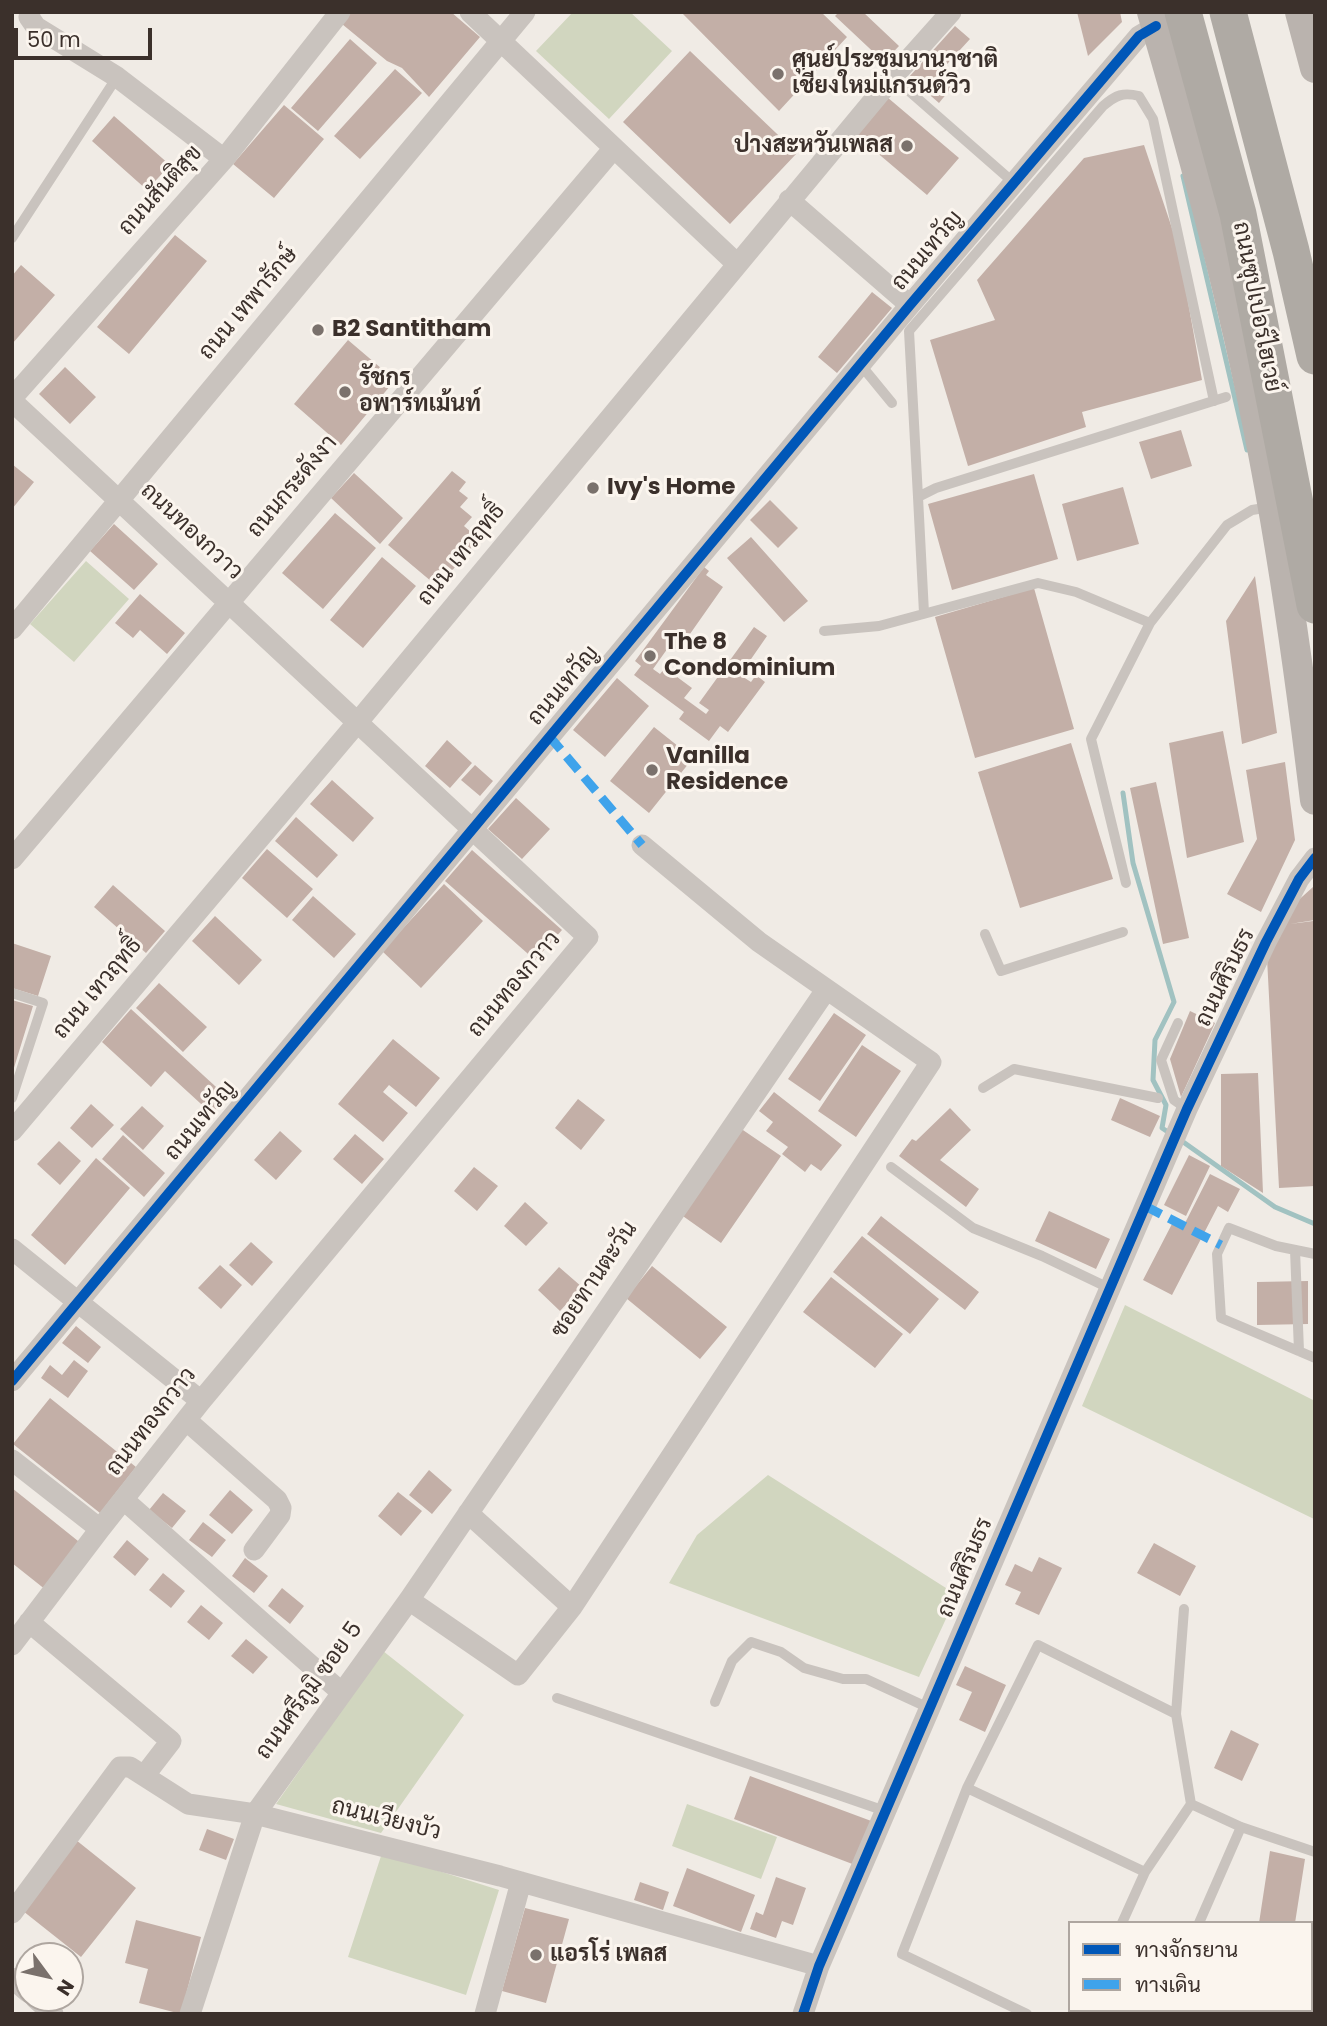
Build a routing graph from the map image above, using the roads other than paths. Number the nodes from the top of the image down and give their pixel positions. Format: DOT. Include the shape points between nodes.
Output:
graph roads {
  1 [pos="30,12"];
  2 [pos="341,12"];
  3 [pos="470,12"];
  4 [pos="525,12"];
  5 [pos="951,12"];
  6 [pos="1228,12"];
  7 [pos="1300,12"];
  8 [pos="1163,17"];
  9 [pos="501,41"];
  10 [pos="1315,68"];
  11 [pos="893,76"];
  12 [pos="117,77"];
  13 [pos="614,148"];
  14 [pos="224,159"];
  15 [pos="1014,183"];
  16 [pos="789,201"];
  17 [pos="12,238"];
  18 [pos="736,263"];
  19 [pos="910,305"];
  20 [pos="1315,356"];
  21 [pos="860,364"];
  22 [pos="1226,397"];
  23 [pos="12,399"];
  24 [pos="1214,401"];
  25 [pos="892,403"];
  26 [pos="918,497"];
  27 [pos="119,501"];
  28 [pos="1263,508"];
  29 [pos="229,603"];
  30 [pos="1315,605"];
  31 [pos="924,613"];
  32 [pos="1150,623"];
  33 [pos="12,629"];
  34 [pos="824,631"];
  35 [pos="357,723"];
  36 [pos="1315,800"];
  37 [pos="470,829"];
  38 [pos="642,845"];
  39 [pos="1315,858"];
  40 [pos="12,859"];
  41 [pos="1126,883"];
  42 [pos="1123,932"];
  43 [pos="985,934"];
  44 [pos="826,990"];
  45 [pos="12,993"];
  46 [pos="1178,1023"];
  47 [pos="983,1088"];
  48 [pos="12,1098"];
  49 [pos="1158,1098"];
  50 [pos="1184,1114"];
  51 [pos="12,1131"];
  52 [pos="891,1167"];
  53 [pos="12,1249"];
  54 [pos="1295,1250"];
  55 [pos="1315,1254"];
  56 [pos="1109,1288"];
  57 [pos="78,1302"];
  58 [pos="1299,1351"];
  59 [pos="1315,1358"];
  60 [pos="12,1381"];
  61 [pos="201,1401"];
  62 [pos="186,1420"];
  63 [pos="12,1460"];
  64 [pos="124,1500"];
  65 [pos="468,1513"];
  66 [pos="100,1529"];
  67 [pos="254,1550"];
  68 [pos="409,1600"];
  69 [pos="572,1607"];
  70 [pos="1184,1609"];
  71 [pos="29,1622"];
  72 [pos="12,1645"];
  73 [pos="341,1692"];
  74 [pos="557,1698"];
  75 [pos="715,1702"];
  76 [pos="929,1708"];
  77 [pos="1176,1714"];
  78 [pos="144,1776"];
  79 [pos="967,1788"];
  80 [pos="1191,1804"];
  81 [pos="885,1811"];
  82 [pos="255,1814"];
  83 [pos="1241,1827"];
  84 [pos="1315,1852"];
  85 [pos="1146,1872"];
  86 [pos="521,1882"];
  87 [pos="12,1913"];
  88 [pos="1123,1921"];
  89 [pos="1200,1921"];
  90 [pos="819,1966"];
  91 [pos="190,2014"];
  92 [pos="485,2014"];
  93 [pos="803,2014"];
  94 [pos="1027,2014"];
  1 -- 12 [label="street" via="36,27"];
  2 -- 14 [label="street, ถนนสันติสุข"];
  3 -- 9 [label="street"];
  4 -- 9 [label="street, ถนน เทพารักษ์"];
  5 -- 11 [label="street, ถนน เทวฤทธิ์"];
  6 -- 20 [label="highway, ถนนซุปเปอร์ไฮเวย์"];
  7 -- 10 [label="main road"];
  8 -- 15 [label="street, ถนนเทวัญ" via="1139,36"];
  8 -- 28 [label="main road" via="1230,298"];
  8 -- 30 [label="highway, ถนนซุปเปอร์ไฮเวย์" via="1238,214"];
  9 -- 13 [label="street"];
  9 -- 27 [label="street, ถนน เทพารักษ์"];
  11 -- 15 [label="lane"];
  11 -- 16 [label="street, ถนน เทวฤทธิ์"];
  12 -- 14 [label="street"];
  12 -- 17 [label="lane"];
  13 -- 18 [label="street"];
  13 -- 29 [label="street, ถนนกระดังงา"];
  14 -- 23 [label="street, ถนนสันติสุข"];
  15 -- 19 [label="street, ถนนเทวัญ"];
  16 -- 18 [label="street, ถนน เทวฤทธิ์"];
  16 -- 19 [label="street"];
  18 -- 35 [label="street, ถนน เทวฤทธิ์"];
  19 -- 21 [label="street, ถนนเทวัญ"];
  21 -- 25 [label="lane"];
  21 -- 37 [label="street, ถนนเทวัญ"];
  22 -- 24 [label="lane"];
  23 -- 27 [label="street, ถนนทองกวาว"];
  24 -- 26 [label="lane"];
  24 -- 26 [label="lane" via="1153,119 1139,96 1115,96 909,331"];
  26 -- 31 [label="lane"];
  27 -- 29 [label="street, ถนนทองกวาว"];
  27 -- 33 [label="street, ถนน เทพารักษ์"];
  28 -- 32 [label="lane" via="1227,525"];
  28 -- 36 [label="main road" via="1292,632"];
  29 -- 35 [label="street, ถนนทองกวาว"];
  29 -- 40 [label="street, ถนนกระดังงา"];
  31 -- 32 [label="lane" via="1038,583 1076,592"];
  31 -- 34 [label="lane" via="879,626"];
  32 -- 41 [label="lane" via="1091,739"];
  35 -- 37 [label="street, ถนนทองกวาว"];
  35 -- 51 [label="street, ถนน เทวฤทธิ์"];
  37 -- 57 [label="street, ถนนเทวัญ"];
  37 -- 61 [label="street, ถนนทองกวาว" via="588,937"];
  38 -- 44 [label="street" via="759,942"];
  39 -- 50 [label="street, ถนนศิรินธร" via="1271,932"];
  42 -- 43 [label="lane" via="1000,971"];
  44 -- 65 [label="street, ซอยทานตะวัน"];
  44 -- 69 [label="street" via="931,1062"];
  45 -- 48 [label="lane" via="43,1003"];
  46 -- 50 [label="lane" via="1161,1060 1174,1100"];
  47 -- 49 [label="lane" via="1014,1069"];
  50 -- 56 [label="street, ถนนศิรินธร"];
  52 -- 56 [label="lane" via="972,1228"];
  53 -- 57 [label="street"];
  54 -- 55 [label="lane"];
  54 -- 58 [label="lane"];
  54 -- 58 [label="lane" via="1229,1228 1217,1254 1222,1318"];
  56 -- 76 [label="street, ถนนศิรินธร"];
  57 -- 60 [label="street, ถนนเทวัญ"];
  57 -- 61 [label="street"];
  58 -- 59 [label="lane"];
  61 -- 62 [label="street, ถนนทองกวาว"];
  62 -- 64 [label="street, ถนนทองกวาว"];
  62 -- 67 [label="street" via="281,1508"];
  63 -- 66 [label="street"];
  64 -- 66 [label="street, ถนนทองกวาว"];
  64 -- 73 [label="street"];
  65 -- 68 [label="street, ซอยทานตะวัน"];
  65 -- 69 [label="street"];
  66 -- 71 [label="street, ถนนทองกวาว"];
  68 -- 69 [label="street" via="518,1675"];
  68 -- 73 [label="street, ถนนศรีภูมิ ซอย 5"];
  70 -- 77 [label="lane"];
  71 -- 72 [label="street, ถนนทองกวาว"];
  71 -- 78 [label="street" via="171,1741"];
  73 -- 82 [label="street, ถนนศรีภูมิ ซอย 5"];
  74 -- 81 [label="lane"];
  75 -- 76 [label="lane" via="732,1661 751,1642 781,1652 803,1668 866,1679"];
  76 -- 81 [label="street, ถนนศิรินธร"];
  77 -- 79 [label="lane" via="1038,1645"];
  77 -- 80 [label="lane"];
  78 -- 82 [label="street, ถนนเวียงบัว" via="188,1804"];
  78 -- 87 [label="street, ถนนเวียงบัว" via="130,1767 120,1768"];
  79 -- 85 [label="lane"];
  79 -- 94 [label="lane" via="902,1954"];
  80 -- 83 [label="lane"];
  80 -- 85 [label="lane"];
  81 -- 90 [label="street, ถนนศิรินธร"];
  82 -- 86 [label="street, ถนนเวียงบัว"];
  82 -- 91 [label="street, ถนนศรีภูมิ ซอย 5"];
  83 -- 84 [label="lane"];
  83 -- 89 [label="lane"];
  85 -- 88 [label="lane"];
  86 -- 90 [label="street, ถนนเวียงบัว"];
  86 -- 92 [label="street"];
  90 -- 93 [label="street, ถนนศิรินธร"];
}
